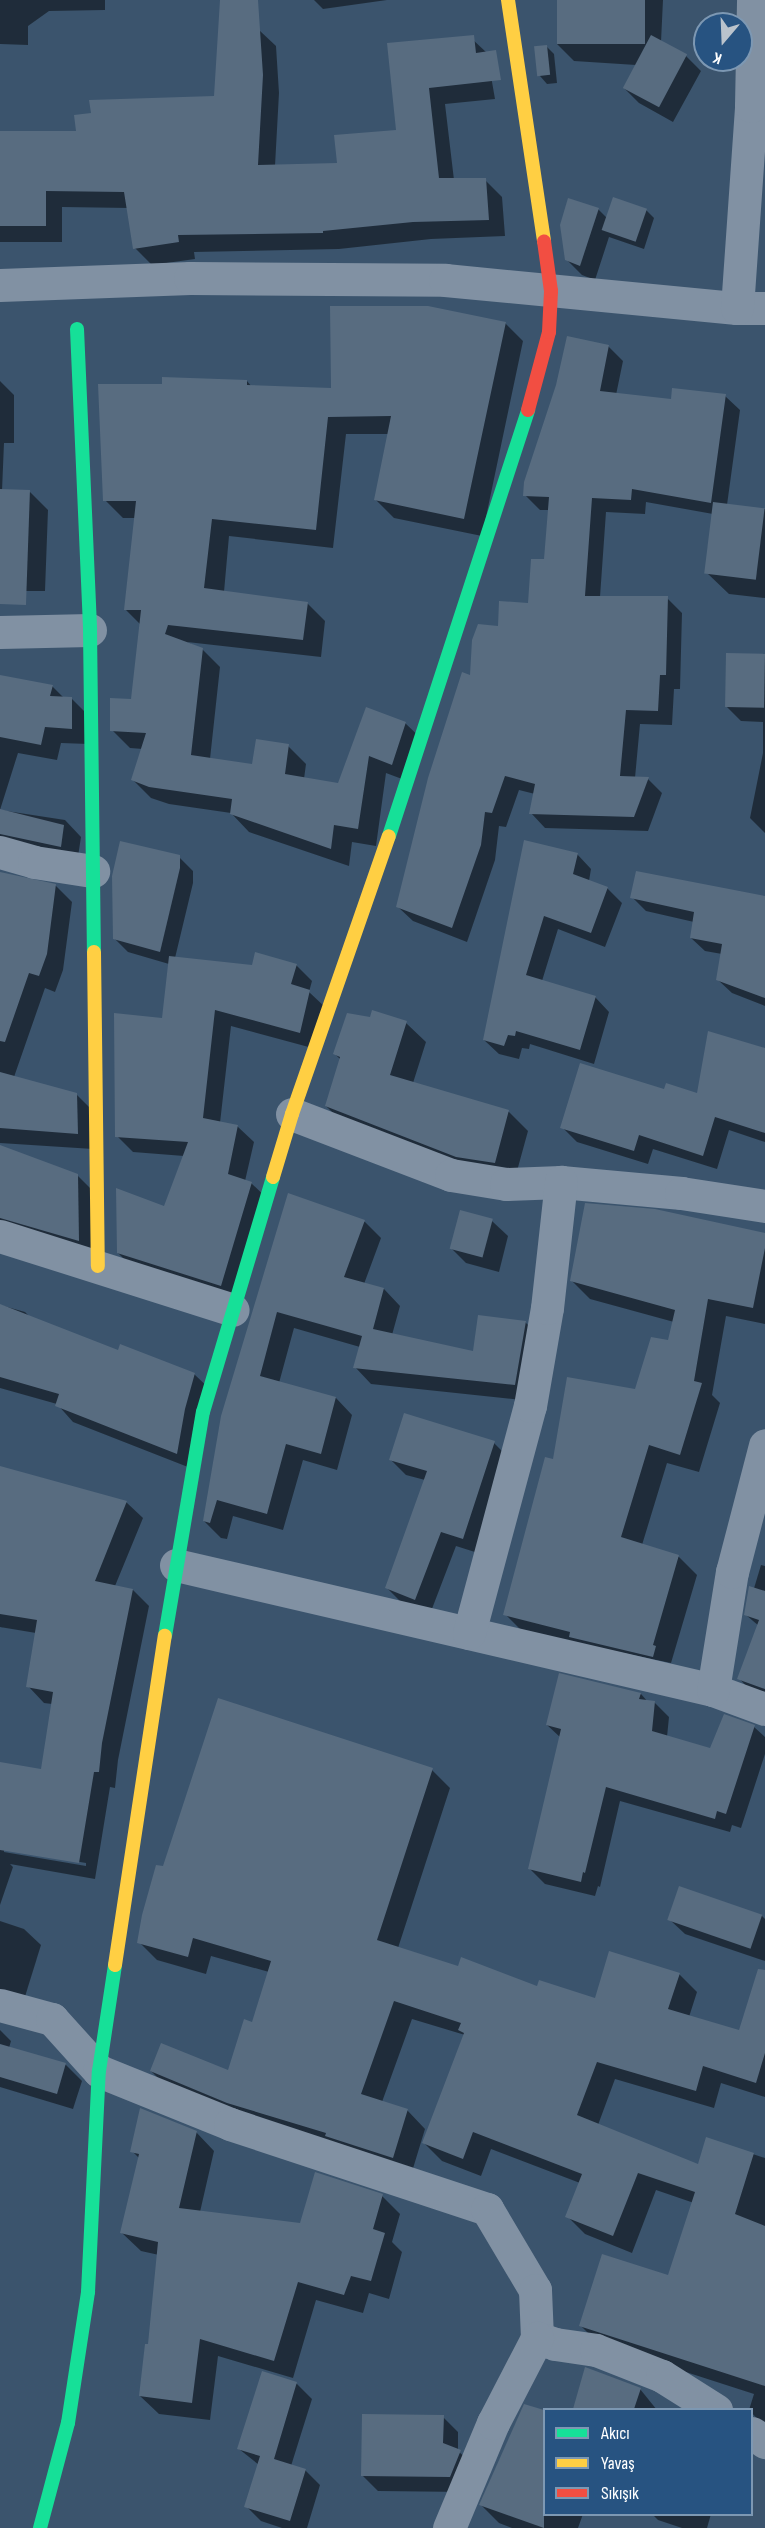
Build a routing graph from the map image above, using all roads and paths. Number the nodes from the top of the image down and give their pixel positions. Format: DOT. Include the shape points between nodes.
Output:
graph roads {
  1 [pos="508,0"];
  2 [pos="753,0"];
  3 [pos="0,285"];
  4 [pos="551,291"];
  5 [pos="751,308"];
  6 [pos="77,329"];
  7 [pos="90,630"];
  8 [pos="0,632"];
  9 [pos="0,852"];
  10 [pos="93,871"];
  11 [pos="292,1114"];
  12 [pos="561,1182"];
  13 [pos="765,1206"];
  14 [pos="0,1236"];
  15 [pos="98,1266"];
  16 [pos="233,1310"];
  17 [pos="765,1445"];
  18 [pos="176,1565"];
  19 [pos="469,1633"];
  20 [pos="713,1690"];
  21 [pos="765,1709"];
  22 [pos="0,2005"];
  23 [pos="99,2071"];
  24 [pos="537,2338"];
  25 [pos="714,2408"];
  26 [pos="40,2528"];
  27 [pos="449,2528"];
  1 -- 4 [label="street"];
  2 -- 5 [label="street"];
  3 -- 4 [label="street" via="190,278 445,280"];
  4 -- 5 [label="street"];
  4 -- 11 [label="street" via="549,332 538,379 377,872"];
  6 -- 7 [label="street"];
  7 -- 8 [label="street"];
  7 -- 10 [label="street"];
  9 -- 10 [label="street"];
  10 -- 15 [label="street"];
  11 -- 12 [label="street" via="451,1175 506,1184"];
  11 -- 16 [label="street"];
  12 -- 13 [label="street" via="681,1193"];
  12 -- 19 [label="street" via="547,1308 530,1406"];
  14 -- 15 [label="street"];
  15 -- 16 [label="street"];
  16 -- 18 [label="street" via="202,1412"];
  17 -- 20 [label="street" via="732,1572"];
  18 -- 19 [label="street"];
  18 -- 23 [label="street"];
  19 -- 20 [label="street"];
  20 -- 21 [label="street"];
  22 -- 23 [label="street" via="52,2019"];
  23 -- 24 [label="street" via="230,2124 487,2209 535,2290"];
  23 -- 26 [label="street" via="88,2292 68,2423"];
  24 -- 25 [label="street" via="596,2350 662,2376"];
  24 -- 27 [label="street" via="494,2423"];
}
